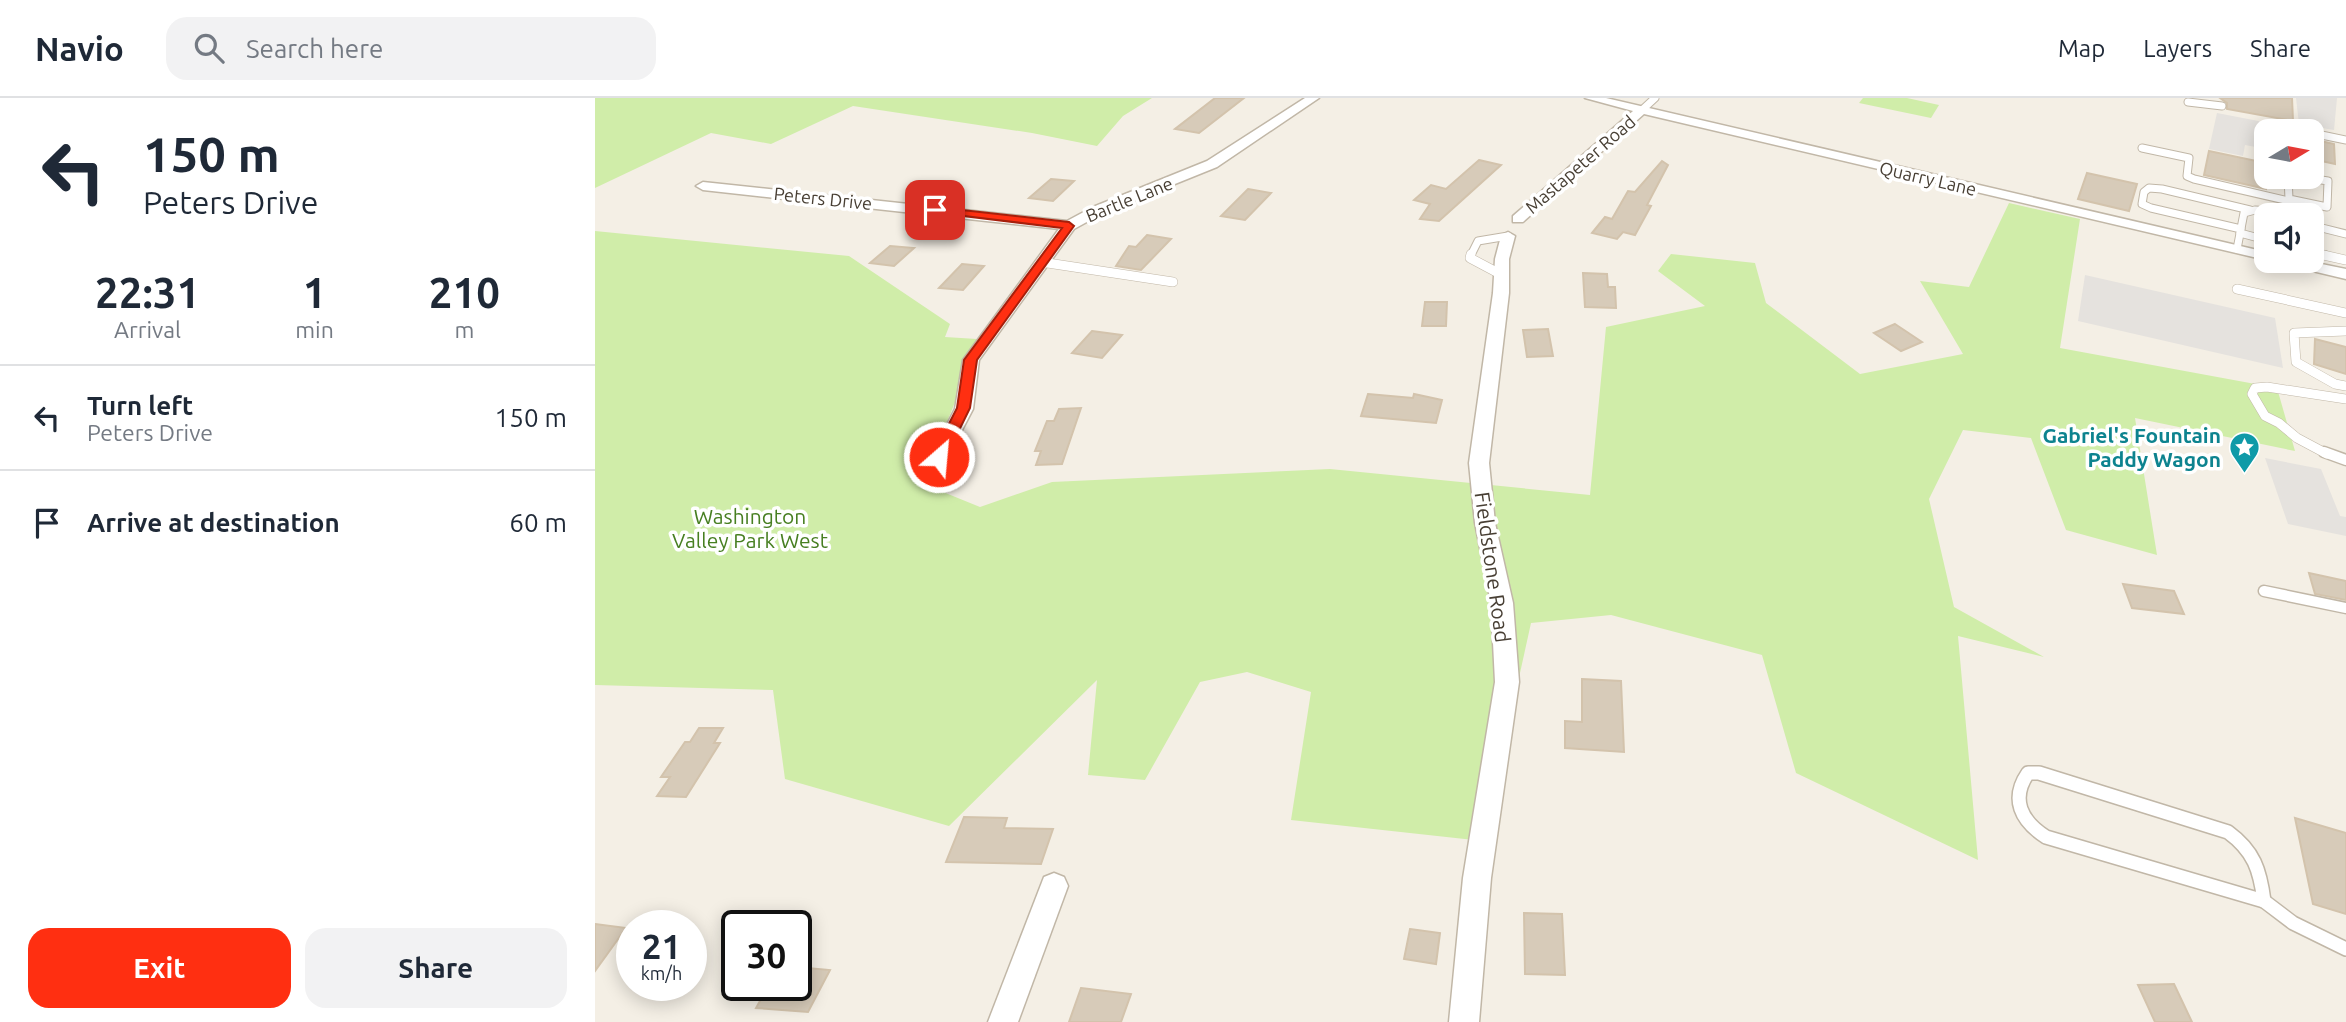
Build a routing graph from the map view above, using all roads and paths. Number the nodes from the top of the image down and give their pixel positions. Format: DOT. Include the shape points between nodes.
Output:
graph roads {
  1 [pos="1313,98"];
  2 [pos="1591,98"];
  3 [pos="1655,98"];
  4 [pos="2188,102"];
  5 [pos="2222,106"];
  6 [pos="1641,110"];
  7 [pos="2324,135"];
  8 [pos="2346,139"];
  9 [pos="2142,148"];
  10 [pos="2324,180"];
  11 [pos="703,186"];
  12 [pos="2289,189"];
  13 [pos="2289,200"];
  14 [pos="2290,203"];
  15 [pos="2250,210"];
  16 [pos="2254,211"];
  17 [pos="1069,226"];
  18 [pos="1513,228"];
  19 [pos="2324,228"];
  20 [pos="2241,231"];
  21 [pos="2346,234"];
  22 [pos="2254,236"];
  23 [pos="2237,249"];
  24 [pos="2254,253"];
  25 [pos="2324,255"];
  26 [pos="2346,260"];
  27 [pos="1041,262"];
  28 [pos="2324,269"];
  29 [pos="2346,274"];
  30 [pos="1502,275"];
  31 [pos="1173,282"];
  32 [pos="2237,289"];
  33 [pos="2346,313"];
  34 [pos="2346,331"];
  35 [pos="2346,386"];
  36 [pos="2346,399"];
  37 [pos="939,457"];
  38 [pos="2346,460"];
  39 [pos="2264,591"];
  40 [pos="2346,608"];
  41 [pos="1054,887"];
  42 [pos="2264,901"];
  43 [pos="2346,949"];
  44 [pos="1003,1022"];
  45 [pos="1464,1022"];
  1 -- 17 [label="street, Bartle Lane" via="1212,164 1097,210"];
  2 -- 6 [label="street, Quarry Lane"];
  3 -- 6 [label="lane"];
  4 -- 5 [label="lane"];
  6 -- 18 [label="street, Mastapeter Road"];
  6 -- 23 [label="street, Quarry Lane"];
  7 -- 8 [label="lane"];
  9 -- 13 [label="lane" via="2189,158 2187,176 2194,179"];
  10 -- 13 [label="lane" via="2328,181 2327,207"];
  11 -- 17 [label="street, Peters Drive"];
  12 -- 13 [label="lane"];
  13 -- 14 [label="lane"];
  15 -- 16 [label="lane"];
  15 -- 20 [label="lane" via="2244,213"];
  15 -- 20 [label="lane" via="2162,189 2144,192 2142,204 2151,208"];
  17 -- 27 [label="street, Bartle Lane"];
  18 -- 30 [label="street, Fieldstone Road" via="1502,259"];
  18 -- 30 [label="lane" via="1481,238 1472,246 1470,258"];
  19 -- 21 [label="lane"];
  20 -- 22 [label="lane"];
  20 -- 23 [label="lane"];
  23 -- 24 [label="street, Quarry Lane"];
  25 -- 26 [label="lane"];
  27 -- 31 [label="lane"];
  27 -- 37 [label="street, Bartle Lane" via="971,360 964,408"];
  28 -- 29 [label="street"];
  30 -- 45 [label="street, Fieldstone Road" via="1479,463 1501,603 1507,682 1477,878"];
  32 -- 33 [label="lane"];
  34 -- 35 [label="lane" via="2294,333 2296,362"];
  36 -- 38 [label="lane" via="2267,387 2255,388 2252,394 2265,416 2297,438"];
  39 -- 40 [label="lane"];
  41 -- 44 [label="street"];
  42 -- 42 [label="lane" via="2256,858 2228,832 2039,773 2028,774 2022,781 2017,801 2020,814 2046,837"];
  42 -- 43 [label="lane" via="2285,921"];
}
